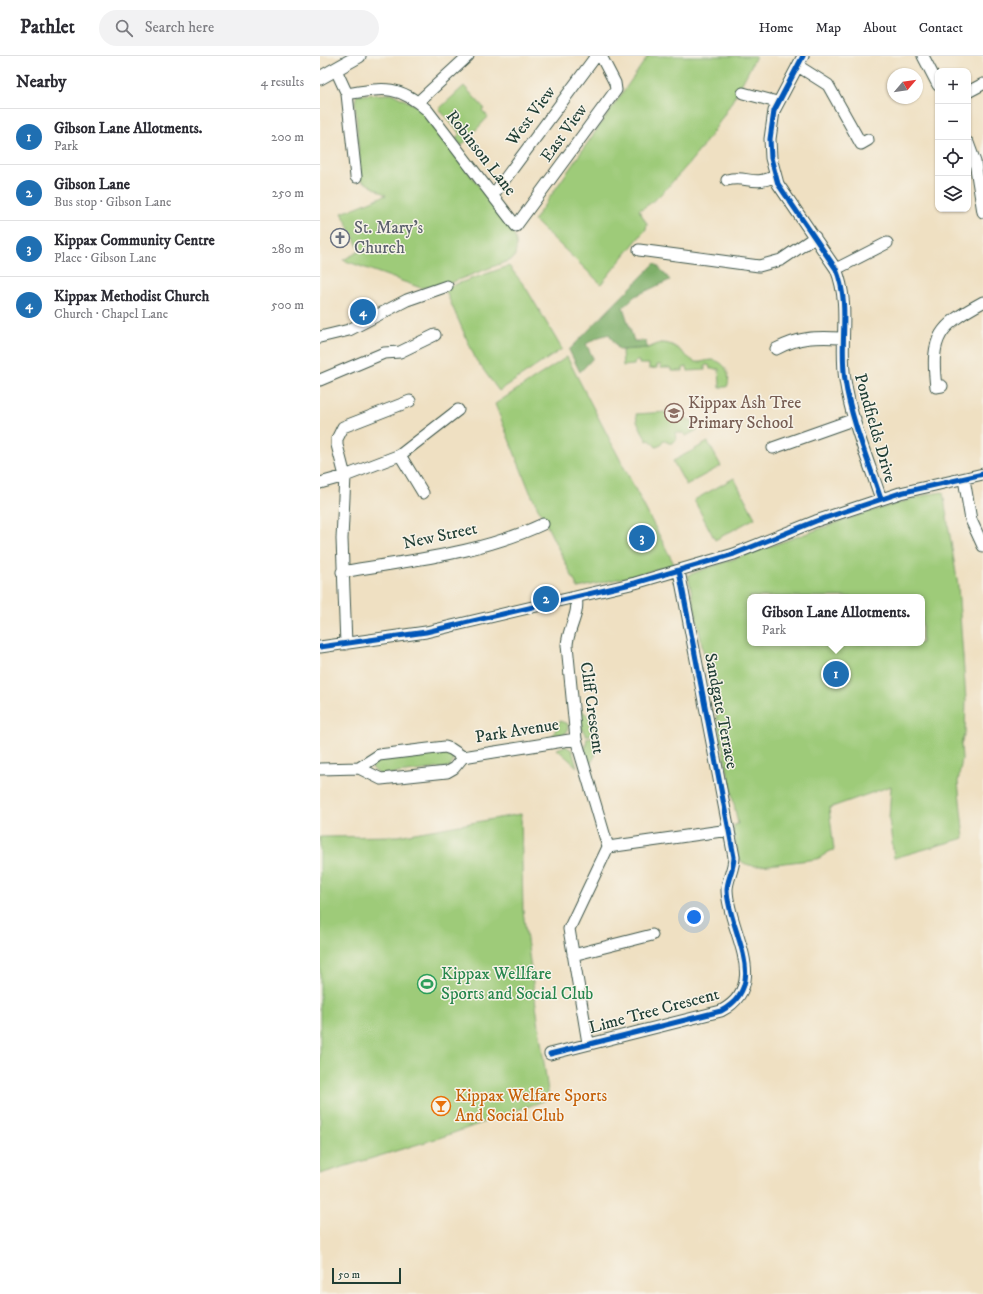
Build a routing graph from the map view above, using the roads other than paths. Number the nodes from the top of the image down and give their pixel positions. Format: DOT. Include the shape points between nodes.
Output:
graph roads {
  1 [pos="359,56"];
  2 [pos="468,56"];
  3 [pos="596,56"];
  4 [pos="601,56"];
  5 [pos="923,56"];
  6 [pos="801,61"];
  7 [pos="336,70"];
  8 [pos="320,78"];
  9 [pos="935,79"];
  10 [pos="983,84"];
  11 [pos="971,90"];
  12 [pos="743,93"];
  13 [pos="347,94"];
  14 [pos="418,102"];
  15 [pos="777,102"];
  16 [pos="868,140"];
  17 [pos="971,152"];
  18 [pos="775,176"];
  19 [pos="356,177"];
  20 [pos="726,180"];
  21 [pos="492,195"];
  22 [pos="983,212"];
  23 [pos="516,226"];
  24 [pos="815,237"];
  25 [pos="887,243"];
  26 [pos="639,250"];
  27 [pos="836,269"];
  28 [pos="447,286"];
  29 [pos="983,302"];
  30 [pos="435,336"];
  31 [pos="320,337"];
  32 [pos="843,338"];
  33 [pos="776,350"];
  34 [pos="320,380"];
  35 [pos="942,386"];
  36 [pos="410,401"];
  37 [pos="458,410"];
  38 [pos="855,419"];
  39 [pos="773,448"];
  40 [pos="400,455"];
  41 [pos="983,474"];
  42 [pos="345,476"];
  43 [pos="964,479"];
  44 [pos="320,482"];
  45 [pos="423,493"];
  46 [pos="881,499"];
  47 [pos="543,524"];
  48 [pos="983,546"];
  49 [pos="679,571"];
  50 [pos="342,572"];
  51 [pos="576,596"];
  52 [pos="346,644"];
  53 [pos="320,646"];
  54 [pos="576,739"];
  55 [pos="463,757"];
  56 [pos="359,768"];
  57 [pos="320,769"];
  58 [pos="730,830"];
  59 [pos="608,847"];
  60 [pos="734,857"];
  61 [pos="652,935"];
  62 [pos="573,955"];
  63 [pos="588,1043"];
  64 [pos="550,1054"];
  1 -- 7 [label="main road"];
  2 -- 14 [label="street"];
  3 -- 21 [label="street, West View"];
  4 -- 23 [label="street, East View" via="616,90"];
  5 -- 9 [label="street"];
  6 -- 15 [label="street, Pondfields Drive"];
  6 -- 16 [label="street" via="828,85 861,144"];
  7 -- 8 [label="main road"];
  7 -- 13 [label="street"];
  10 -- 11 [label="street"];
  12 -- 15 [label="street"];
  13 -- 14 [label="street, Robinson Lane" via="380,88 390,89"];
  13 -- 19 [label="street"];
  14 -- 21 [label="street, Robinson Lane" via="427,110"];
  15 -- 18 [label="street, Pondfields Drive" via="770,139"];
  17 -- 22 [label="street"];
  18 -- 20 [label="street" via="762,182 740,178"];
  18 -- 24 [label="street, Pondfields Drive"];
  21 -- 23 [label="street, Robinson Lane"];
  24 -- 26 [label="street" via="781,260 759,266"];
  24 -- 27 [label="street, Pondfields Drive"];
  25 -- 27 [label="street"];
  27 -- 32 [label="street, Pondfields Drive" via="845,305"];
  28 -- 31 [label="street" via="407,300 350,330"];
  29 -- 35 [label="street" via="957,316 939,336 933,363 936,387"];
  30 -- 34 [label="street" via="400,352 384,353"];
  32 -- 33 [label="street" via="808,338 790,342"];
  32 -- 38 [label="street, Pondfields Drive" via="844,380"];
  36 -- 42 [label="street" via="340,430 337,445"];
  37 -- 40 [label="street"];
  38 -- 39 [label="street"];
  38 -- 46 [label="street, Pondfields Drive"];
  40 -- 42 [label="street"];
  40 -- 45 [label="street"];
  41 -- 43 [label="street"];
  42 -- 44 [label="street"];
  42 -- 50 [label="street"];
  43 -- 46 [label="street"];
  43 -- 48 [label="street" via="971,520"];
  46 -- 49 [label="street" via="816,521 734,554"];
  47 -- 50 [label="street, New Street" via="472,549"];
  49 -- 51 [label="street"];
  49 -- 58 [label="street, Sandgate Terrace"];
  50 -- 52 [label="street"];
  51 -- 52 [label="street" via="426,632"];
  51 -- 54 [label="street, Cliff Crescent" via="577,609 567,645"];
  52 -- 53 [label="street"];
  54 -- 55 [label="street, Park Avenue"];
  54 -- 59 [label="street, Cliff Crescent"];
  55 -- 56 [label="street, Park Avenue" via="448,748 437,748 379,755"];
  55 -- 56 [label="street, Park Avenue" via="447,772 381,779"];
  56 -- 57 [label="street, Park Avenue"];
  58 -- 59 [label="street"];
  58 -- 60 [label="street, Sandgate Terrace"];
  59 -- 62 [label="street" via="569,929"];
  60 -- 63 [label="street, Lime Tree Crescent" via="727,890 746,969 745,984 738,997 721,1011"];
  61 -- 62 [label="street"];
  62 -- 63 [label="street"];
  63 -- 64 [label="street, Lime Tree Crescent"];
}
